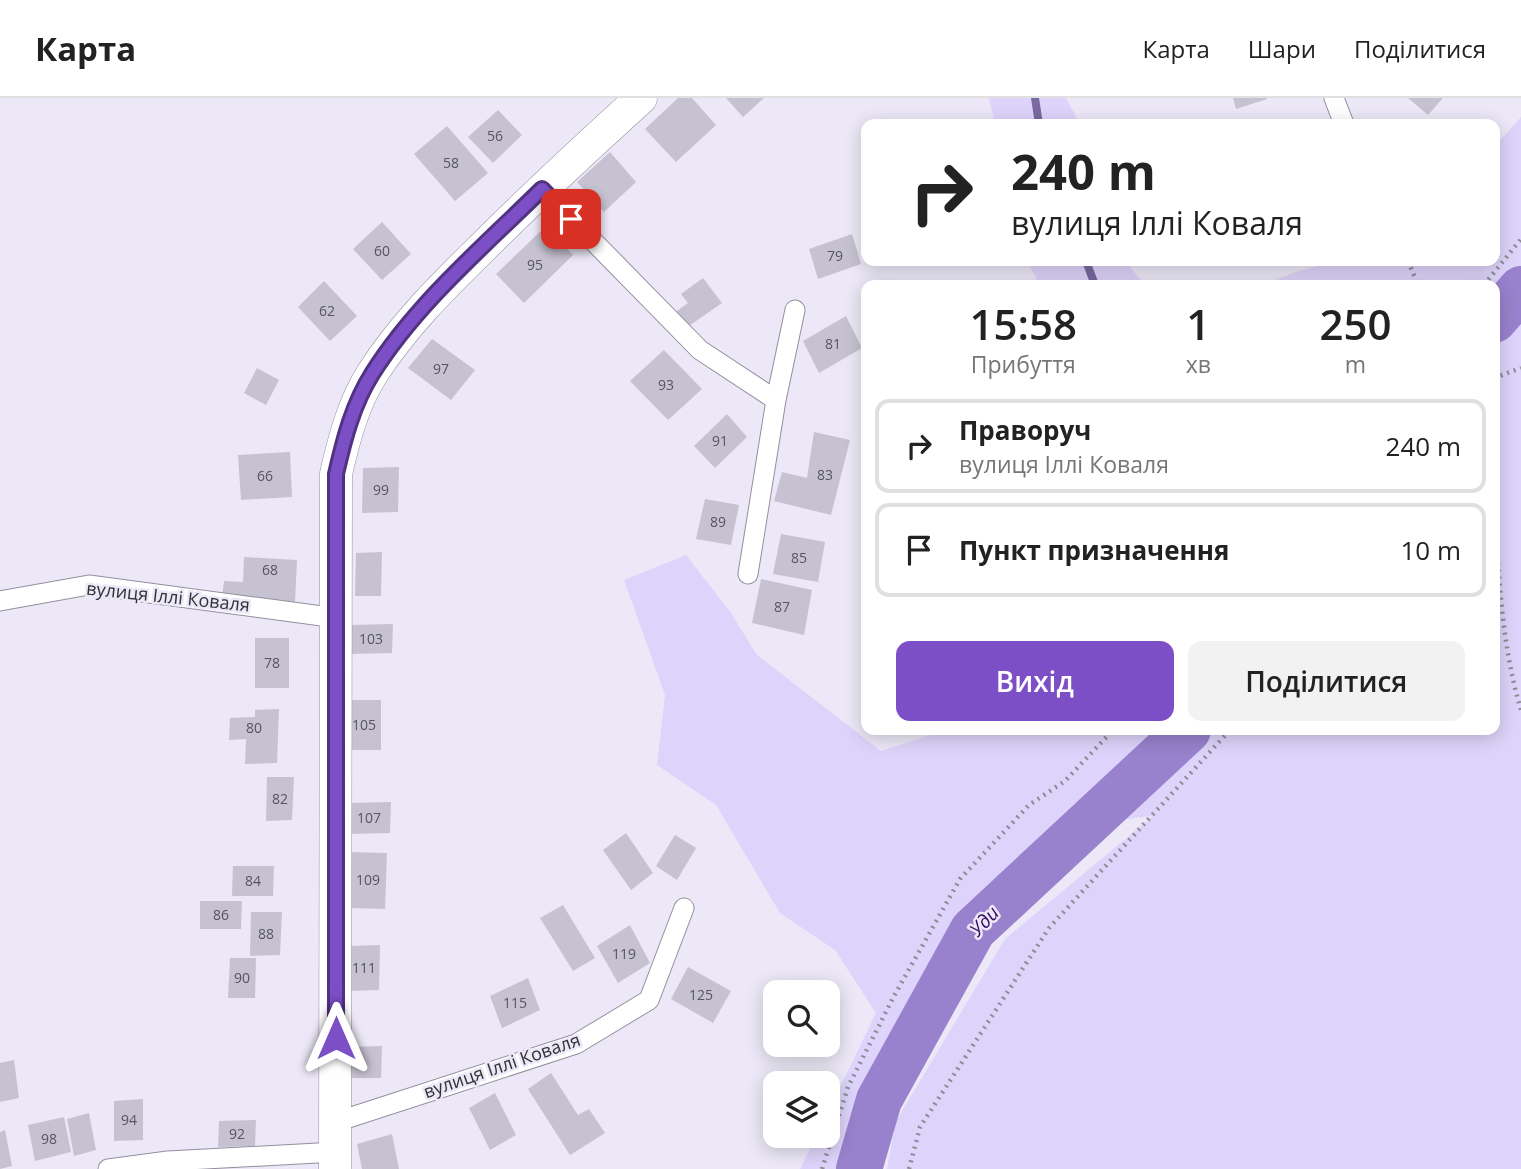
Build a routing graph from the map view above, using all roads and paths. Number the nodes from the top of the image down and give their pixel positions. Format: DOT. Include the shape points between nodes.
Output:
graph roads {
  1 [pos="641,98"];
  2 [pos="1334,98"];
  3 [pos="1342,119"];
  4 [pos="542,189"];
  5 [pos="1521,239"];
  6 [pos="1500,265"];
  7 [pos="1499,266"];
  8 [pos="1488,280"];
  9 [pos="795,310"];
  10 [pos="1521,368"];
  11 [pos="1500,376"];
  12 [pos="776,400"];
  13 [pos="748,574"];
  14 [pos="1500,576"];
  15 [pos="0,601"];
  16 [pos="337,618"];
  17 [pos="1521,710"];
  18 [pos="1108,735"];
  19 [pos="1225,735"];
  20 [pos="684,908"];
  21 [pos="336,1148"];
  22 [pos="108,1169"];
  23 [pos="822,1169"];
  24 [pos="909,1169"];
  1 -- 4 [label="main road"];
  2 -- 3 [label="street"];
  4 -- 12 [label="street" via="700,350"];
  4 -- 16 [label="main road" via="415,318 371,375 357,404 336,474"];
  5 -- 6 [label="path"];
  7 -- 8 [label="path"];
  9 -- 12 [label="street"];
  10 -- 11 [label="path"];
  12 -- 13 [label="street"];
  14 -- 17 [label="path" via="1512,678"];
  15 -- 16 [label="street, вулиця Іллі Коваля" via="89,585"];
  16 -- 21 [label="main road"];
  18 -- 23 [label="path" via="1065,781 1029,805 960,879 848,1087"];
  19 -- 24 [label="path" via="1049,928 920,1127"];
  20 -- 21 [label="street, вулиця Іллі Коваля" via="649,1000 576,1044"];
  21 -- 22 [label="street, вулиця Іллі Коваля"];
}
